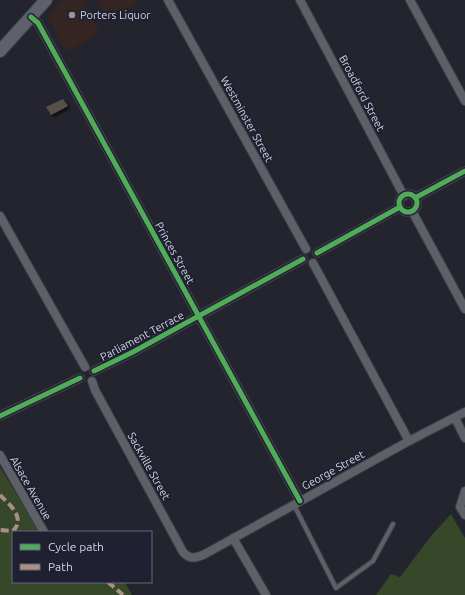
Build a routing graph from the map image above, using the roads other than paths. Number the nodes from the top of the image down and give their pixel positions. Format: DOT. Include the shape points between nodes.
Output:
graph roads {
  1 [pos="46,0"];
  2 [pos="168,0"];
  3 [pos="300,0"];
  4 [pos="410,0"];
  5 [pos="31,17"];
  6 [pos="0,51"];
  7 [pos="465,101"];
  8 [pos="465,171"];
  9 [pos="404,196"];
  10 [pos="415,198"];
  11 [pos="400,207"];
  12 [pos="412,211"];
  13 [pos="0,216"];
  14 [pos="306,249"];
  15 [pos="317,253"];
  16 [pos="303,259"];
  17 [pos="313,263"];
  18 [pos="465,309"];
  19 [pos="198,317"];
  20 [pos="85,367"];
  21 [pos="94,370"];
  22 [pos="80,378"];
  23 [pos="92,381"];
  24 [pos="465,412"];
  25 [pos="0,416"];
  26 [pos="455,418"];
  27 [pos="465,438"];
  28 [pos="410,441"];
  29 [pos="0,455"];
  30 [pos="465,490"];
  31 [pos="297,503"];
  32 [pos="465,515"];
  33 [pos="393,524"];
  34 [pos="43,531"];
  35 [pos="234,538"];
  36 [pos="192,558"];
  37 [pos="266,595"];
  1 -- 5 [label="main road"];
  2 -- 14 [label="street, Westminster Street"];
  3 -- 9 [label="street, Broadford Street"];
  4 -- 7 [label="street"];
  5 -- 6 [label="main road"];
  5 -- 19 [label="street, Princes Street" via="38,23"];
  8 -- 10 [label="street"];
  9 -- 10 [label="street"];
  9 -- 11 [label="street" via="399,201"];
  10 -- 12 [label="street" via="416,205"];
  11 -- 12 [label="street" via="406,212"];
  11 -- 15 [label="street"];
  12 -- 18 [label="street"];
  13 -- 20 [label="street"];
  14 -- 15 [label="street" via="311,248"];
  14 -- 16 [label="street" via="302,254"];
  15 -- 17 [label="street" via="317,259"];
  16 -- 17 [label="street" via="307,263"];
  16 -- 19 [label="street, Parliament Terrace"];
  17 -- 28 [label="street"];
  19 -- 21 [label="street, Parliament Terrace" via="127,356"];
  19 -- 31 [label="street, Princes Street"];
  20 -- 21 [label="street"];
  20 -- 22 [label="street" via="80,373"];
  21 -- 23 [label="street" via="96,375"];
  22 -- 23 [label="street" via="86,382"];
  22 -- 25 [label="street"];
  23 -- 36 [label="street, Sackville Street" via="183,552"];
  24 -- 26 [label="street, George Street"];
  26 -- 27 [label="street"];
  26 -- 28 [label="street, George Street"];
  28 -- 31 [label="street, George Street"];
  29 -- 34 [label="street, Alsace Avenue"];
  30 -- 32 [label="street" via="460,506"];
  31 -- 33 [label="lane" via="336,588 373,561"];
  31 -- 35 [label="street, George Street"];
  35 -- 36 [label="street, George Street" via="197,558"];
  35 -- 37 [label="street"];
}
